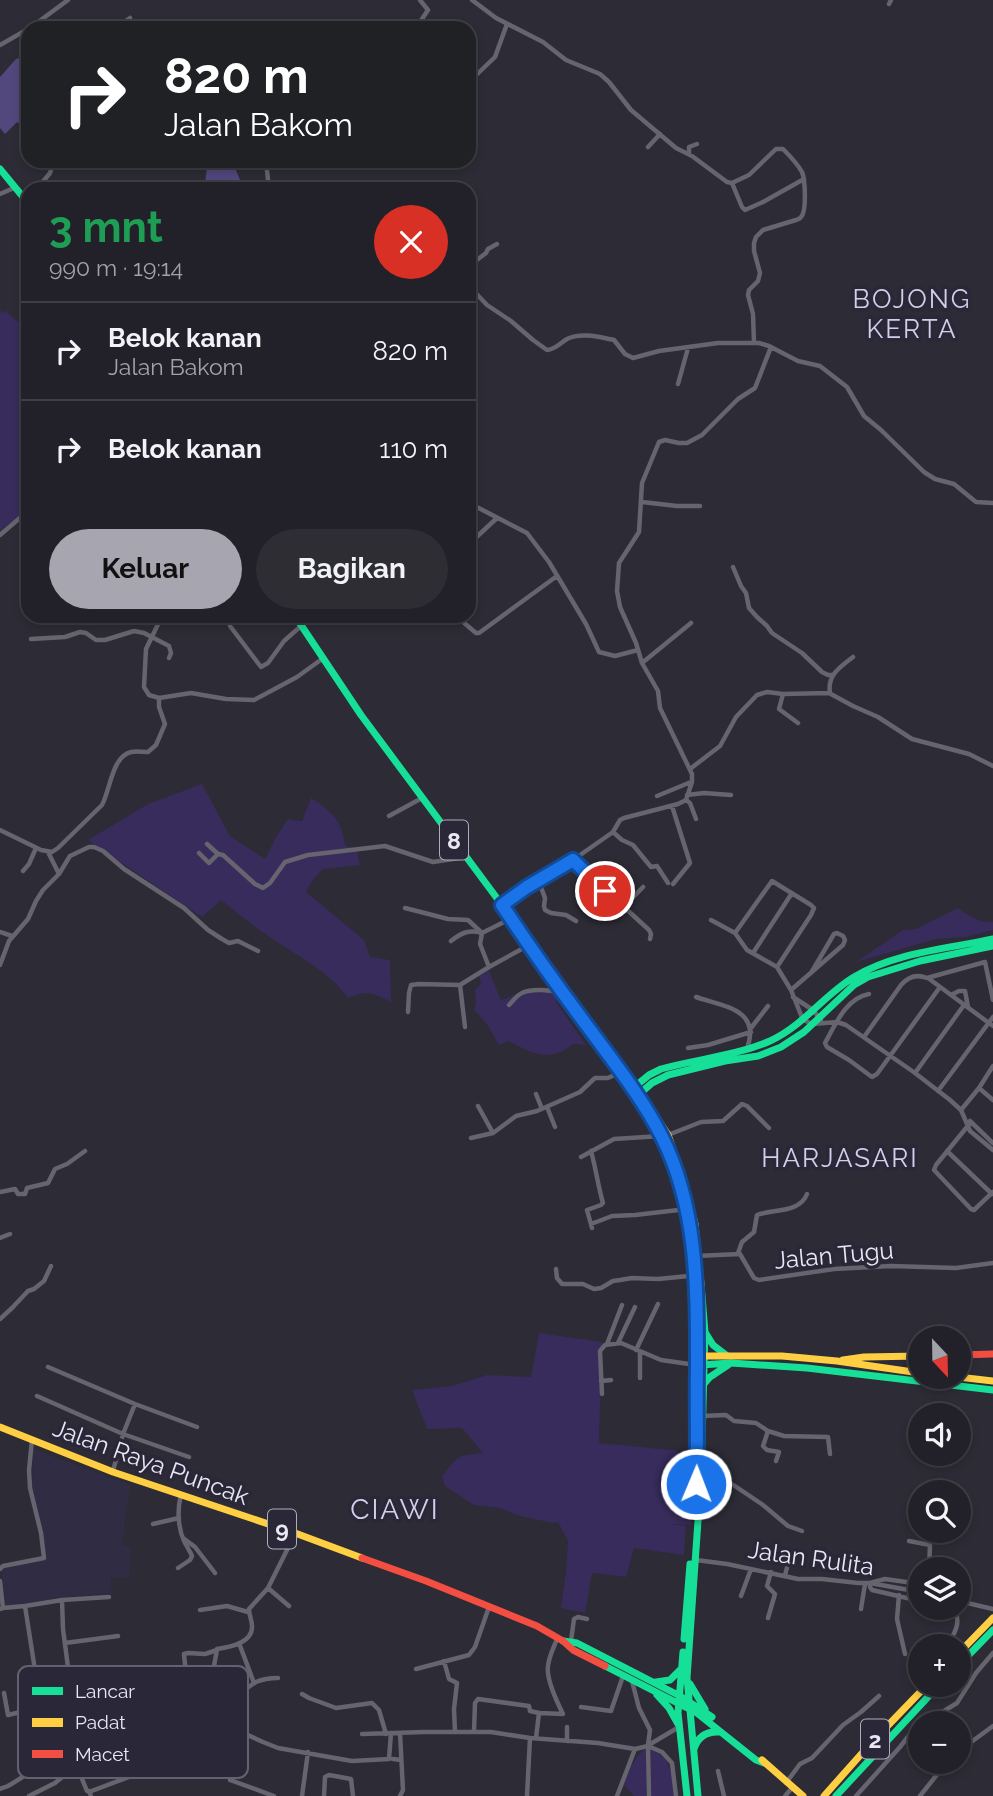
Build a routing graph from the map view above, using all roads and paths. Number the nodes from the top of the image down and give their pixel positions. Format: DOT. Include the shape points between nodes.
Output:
graph roads {
  1 [pos="68,0"];
  2 [pos="421,0"];
  3 [pos="472,0"];
  4 [pos="130,18"];
  5 [pos="44,21"];
  6 [pos="126,21"];
  7 [pos="421,21"];
  8 [pos="508,24"];
  9 [pos="21,33"];
  10 [pos="0,45"];
  11 [pos="476,75"];
  12 [pos="660,134"];
  13 [pos="696,144"];
  14 [pos="648,147"];
  15 [pos="689,154"];
  16 [pos="0,169"];
  17 [pos="804,179"];
  18 [pos="732,183"];
  19 [pos="15,188"];
  20 [pos="0,194"];
  21 [pos="21,194"];
  22 [pos="497,244"];
  23 [pos="476,261"];
  24 [pos="476,293"];
  25 [pos="754,343"];
  26 [pos="771,347"];
  27 [pos="688,348"];
  28 [pos="678,384"];
  29 [pos="642,502"];
  30 [pos="993,503"];
  31 [pos="476,506"];
  32 [pos="700,506"];
  33 [pos="497,517"];
  34 [pos="21,518"];
  35 [pos="0,535"];
  36 [pos="476,537"];
  37 [pos="733,567"];
  38 [pos="558,576"];
  39 [pos="159,623"];
  40 [pos="230,623"];
  41 [pos="300,623"];
  42 [pos="464,623"];
  43 [pos="691,623"];
  44 [pos="302,626"];
  45 [pos="152,637"];
  46 [pos="31,639"];
  47 [pos="638,650"];
  48 [pos="853,657"];
  49 [pos="169,658"];
  50 [pos="323,658"];
  51 [pos="642,663"];
  52 [pos="833,675"];
  53 [pos="830,693"];
  54 [pos="783,694"];
  55 [pos="159,698"];
  56 [pos="798,723"];
  57 [pos="993,766"];
  58 [pos="690,769"];
  59 [pos="692,782"];
  60 [pos="731,795"];
  61 [pos="657,796"];
  62 [pos="423,798"];
  63 [pos="686,798"];
  64 [pos="671,806"];
  65 [pos="389,816"];
  66 [pos="696,819"];
  67 [pos="0,830"];
  68 [pos="612,832"];
  69 [pos="207,844"];
  70 [pos="36,848"];
  71 [pos="48,852"];
  72 [pos="199,853"];
  73 [pos="218,854"];
  74 [pos="466,857"];
  75 [pos="573,860"];
  76 [pos="23,871"];
  77 [pos="59,874"];
  78 [pos="539,881"];
  79 [pos="643,887"];
  80 [pos="792,893"];
  81 [pos="502,905"];
  82 [pos="624,907"];
  83 [pos="405,908"];
  84 [pos="510,918"];
  85 [pos="711,920"];
  86 [pos="576,921"];
  87 [pos="0,932"];
  88 [pos="482,933"];
  89 [pos="735,933"];
  90 [pos="12,936"];
  91 [pos="650,939"];
  92 [pos="993,939"];
  93 [pos="451,941"];
  94 [pos="529,945"];
  95 [pos="993,946"];
  96 [pos="258,951"];
  97 [pos="753,953"];
  98 [pos="0,965"];
  99 [pos="489,967"];
  100 [pos="777,967"];
  101 [pos="811,973"];
  102 [pos="927,978"];
  103 [pos="460,985"];
  104 [pos="940,987"];
  105 [pos="791,990"];
  106 [pos="563,993"];
  107 [pos="869,994"];
  108 [pos="951,995"];
  109 [pos="696,997"];
  110 [pos="793,997"];
  111 [pos="993,1000"];
  112 [pos="509,1005"];
  113 [pos="768,1006"];
  114 [pos="966,1006"];
  115 [pos="814,1010"];
  116 [pos="408,1012"];
  117 [pos="993,1017"];
  118 [pos="803,1020"];
  119 [pos="822,1020"];
  120 [pos="837,1022"];
  121 [pos="813,1024"];
  122 [pos="990,1024"];
  123 [pos="465,1027"];
  124 [pos="751,1030"];
  125 [pos="864,1037"];
  126 [pos="688,1048"];
  127 [pos="747,1049"];
  128 [pos="890,1056"];
  129 [pos="615,1062"];
  130 [pos="993,1066"];
  131 [pos="621,1072"];
  132 [pos="915,1073"];
  133 [pos="634,1087"];
  134 [pos="979,1088"];
  135 [pos="938,1091"];
  136 [pos="536,1094"];
  137 [pos="639,1095"];
  138 [pos="993,1100"];
  139 [pos="478,1107"];
  140 [pos="545,1108"];
  141 [pos="961,1110"];
  142 [pos="968,1123"];
  143 [pos="555,1127"];
  144 [pos="769,1128"];
  145 [pos="493,1133"];
  146 [pos="665,1136"];
  147 [pos="471,1138"];
  148 [pos="993,1143"];
  149 [pos="85,1150"];
  150 [pos="947,1150"];
  151 [pos="993,1150"];
  152 [pos="592,1151"];
  153 [pos="580,1157"];
  154 [pos="0,1192"];
  155 [pos="992,1193"];
  156 [pos="807,1194"];
  157 [pos="687,1209"];
  158 [pos="10,1234"];
  159 [pos="0,1238"];
  160 [pos="738,1253"];
  161 [pos="696,1256"];
  162 [pos="993,1263"];
  163 [pos="51,1266"];
  164 [pos="556,1269"];
  165 [pos="697,1275"];
  166 [pos="658,1304"];
  167 [pos="622,1305"];
  168 [pos="635,1307"];
  169 [pos="0,1319"];
  170 [pos="705,1332"];
  171 [pos="618,1343"];
  172 [pos="606,1345"];
  173 [pos="638,1351"];
  174 [pos="993,1354"];
  175 [pos="971,1355"];
  176 [pos="908,1356"];
  177 [pos="700,1360"];
  178 [pos="730,1360"];
  179 [pos="836,1361"];
  180 [pos="48,1367"];
  181 [pos="908,1371"];
  182 [pos="640,1378"];
  183 [pos="971,1378"];
  184 [pos="611,1380"];
  185 [pos="601,1381"];
  186 [pos="993,1381"];
  187 [pos="703,1385"];
  188 [pos="993,1390"];
  189 [pos="602,1394"];
  190 [pos="37,1396"];
  191 [pos="135,1404"];
  192 [pos="699,1416"];
  193 [pos="0,1427"];
  194 [pos="197,1427"];
  195 [pos="768,1431"];
  196 [pos="123,1433"];
  197 [pos="32,1440"];
  198 [pos="830,1454"];
  199 [pos="188,1457"];
  200 [pos="776,1461"];
  201 [pos="113,1472"];
  202 [pos="701,1478"];
  203 [pos="181,1494"];
  204 [pos="179,1518"];
  205 [pos="153,1524"];
  206 [pos="802,1531"];
  207 [pos="295,1533"];
  208 [pos="183,1538"];
  209 [pos="920,1543"];
  210 [pos="790,1557"];
  211 [pos="930,1557"];
  212 [pos="696,1560"];
  213 [pos="178,1568"];
  214 [pos="0,1569"];
  215 [pos="751,1569"];
  216 [pos="771,1572"];
  217 [pos="215,1573"];
  218 [pos="785,1575"];
  219 [pos="0,1581"];
  220 [pos="908,1582"];
  221 [pos="867,1583"];
  222 [pos="268,1588"];
  223 [pos="908,1590"];
  224 [pos="899,1595"];
  225 [pos="741,1596"];
  226 [pos="109,1597"];
  227 [pos="908,1598"];
  228 [pos="62,1600"];
  229 [pos="971,1604"];
  230 [pos="25,1606"];
  231 [pos="289,1606"];
  232 [pos="490,1606"];
  233 [pos="2,1609"];
  234 [pos="861,1609"];
  235 [pos="993,1609"];
  236 [pos="200,1610"];
  237 [pos="248,1612"];
  238 [pos="768,1618"];
  239 [pos="993,1618"];
  240 [pos="587,1619"];
  241 [pos="993,1629"];
  242 [pos="118,1636"];
  243 [pos="564,1640"];
  244 [pos="971,1641"];
  245 [pos="65,1643"];
  246 [pos="239,1643"];
  247 [pos="218,1649"];
  248 [pos="971,1652"];
  249 [pos="993,1653"];
  250 [pos="905,1654"];
  251 [pos="443,1661"];
  252 [pos="34,1666"];
  253 [pos="68,1666"];
  254 [pos="186,1666"];
  255 [pos="214,1666"];
  256 [pos="248,1666"];
  257 [pos="682,1666"];
  258 [pos="248,1667"];
  259 [pos="416,1669"];
  260 [pos="624,1675"];
  261 [pos="278,1678"];
  262 [pos="687,1678"];
  263 [pos="632,1680"];
  264 [pos="653,1682"];
  265 [pos="254,1683"];
  266 [pos="248,1688"];
  267 [pos="653,1691"];
  268 [pos="5,1693"];
  269 [pos="302,1694"];
  270 [pos="879,1696"];
  271 [pos="916,1697"];
  272 [pos="928,1697"];
  273 [pos="678,1699"];
  274 [pos="689,1704"];
  275 [pos="582,1707"];
  276 [pos="18,1713"];
  277 [pos="538,1713"];
  278 [pos="711,1716"];
  279 [pos="993,1726"];
  280 [pos="567,1727"];
  281 [pos="679,1727"];
  282 [pos="474,1731"];
  283 [pos="455,1732"];
  284 [pos="400,1733"];
  285 [pos="723,1733"];
  286 [pos="248,1734"];
  287 [pos="362,1734"];
  288 [pos="389,1734"];
  289 [pos="533,1738"];
  290 [pos="567,1741"];
  291 [pos="971,1742"];
  292 [pos="648,1746"];
  293 [pos="635,1749"];
  294 [pos="308,1752"];
  295 [pos="693,1753"];
  296 [pos="393,1759"];
  297 [pos="401,1760"];
  298 [pos="764,1763"];
  299 [pos="718,1771"];
  300 [pos="937,1774"];
  301 [pos="22,1778"];
  302 [pos="61,1778"];
  303 [pos="81,1778"];
  304 [pos="127,1778"];
  305 [pos="230,1778"];
  306 [pos="0,1789"];
  307 [pos="795,1789"];
  308 [pos="90,1794"];
  309 [pos="29,1796"];
  310 [pos="274,1796"];
  311 [pos="302,1796"];
  312 [pos="324,1796"];
  313 [pos="353,1796"];
  314 [pos="400,1796"];
  315 [pos="527,1796"];
  316 [pos="617,1796"];
  317 [pos="649,1796"];
  318 [pos="676,1796"];
  319 [pos="687,1796"];
  320 [pos="698,1796"];
  321 [pos="724,1796"];
  322 [pos="785,1796"];
  323 [pos="824,1796"];
  324 [pos="836,1796"];
  325 [pos="856,1796"];
  326 [pos="920,1796"];
  1 -- 5 [label="street"];
  2 -- 7 [label="street" via="428,10"];
  3 -- 8 [label="street"];
  4 -- 6 [label="street"];
  8 -- 11 [label="street" via="495,57"];
  8 -- 12 [label="street" via="538,38 566,60 600,74 628,108"];
  9 -- 10 [label="street"];
  12 -- 14 [label="street"];
  12 -- 15 [label="street"];
  13 -- 15 [label="street" via="689,147"];
  15 -- 18 [label="street"];
  16 -- 19 [label="main road"];
  17 -- 18 [label="street" via="745,210"];
  17 -- 18 [label="street" via="792,158 778,149 749,175"];
  17 -- 25 [label="street" via="802,216 763,230 754,243 760,273 748,295"];
  19 -- 20 [label="street"];
  19 -- 21 [label="main road"];
  22 -- 23 [label="street"];
  24 -- 27 [label="street" via="547,350 581,335 614,340 631,357"];
  25 -- 26 [label="street"];
  25 -- 27 [label="street"];
  26 -- 29 [label="street" via="755,388 698,439 659,442 643,479"];
  26 -- 30 [label="street" via="829,372 848,388 864,416 930,477 953,484 976,502"];
  27 -- 28 [label="street"];
  29 -- 32 [label="street"];
  29 -- 47 [label="street" via="638,534 619,563 617,591"];
  31 -- 33 [label="street"];
  33 -- 36 [label="street"];
  33 -- 38 [label="street" via="527,533"];
  34 -- 35 [label="street"];
  37 -- 52 [label="street" via="749,608 761,621 822,672"];
  38 -- 42 [label="street" via="479,633"];
  38 -- 47 [label="street" via="599,652 615,656"];
  39 -- 45 [label="street"];
  40 -- 44 [label="street" via="261,667"];
  41 -- 44 [label="main road, 8"];
  43 -- 51 [label="street"];
  44 -- 50 [label="main road, 8"];
  45 -- 46 [label="street" via="134,631 109,640 80,632"];
  45 -- 49 [label="street" via="169,646"];
  45 -- 55 [label="street" via="145,652 144,687"];
  47 -- 51 [label="street"];
  48 -- 52 [label="street"];
  50 -- 55 [label="street" via="258,699 191,693"];
  50 -- 62 [label="main road, 8"];
  51 -- 58 [label="street"];
  52 -- 53 [label="street"];
  53 -- 54 [label="street"];
  53 -- 57 [label="street" via="912,739 969,754"];
  54 -- 56 [label="street" via="779,709"];
  54 -- 58 [label="street" via="758,694 736,717 720,746"];
  55 -- 71 [label="street" via="165,724 154,747 125,755 114,769 100,808"];
  58 -- 59 [label="street"];
  59 -- 61 [label="street"];
  59 -- 63 [label="street"];
  60 -- 63 [label="street" via="704,793"];
  62 -- 65 [label="street"];
  62 -- 74 [label="main road, 8"];
  63 -- 64 [label="street"];
  63 -- 66 [label="street"];
  64 -- 68 [label="street" via="624,818"];
  64 -- 68 [label="street" via="690,863 671,884 657,866 651,867 633,845"];
  67 -- 70 [label="street"];
  68 -- 75 [label="street"];
  69 -- 73 [label="street"];
  70 -- 71 [label="street"];
  70 -- 76 [label="street"];
  71 -- 77 [label="street"];
  72 -- 73 [label="street" via="209,863"];
  73 -- 74 [label="street" via="261,888 285,862 308,855 385,846 433,862"];
  74 -- 81 [label="main road, 8"];
  75 -- 78 [label="street"];
  75 -- 82 [label="street"];
  77 -- 90 [label="street"];
  77 -- 96 [label="street" via="70,856 89,847 99,849 222,939"];
  78 -- 81 [label="street"];
  78 -- 86 [label="street" via="545,910"];
  79 -- 82 [label="street"];
  80 -- 89 [label="street" via="770,882"];
  80 -- 97 [label="street"];
  80 -- 100 [label="street" via="813,910"];
  81 -- 84 [label="main road, 8"];
  82 -- 91 [label="street" via="651,934"];
  83 -- 88 [label="street" via="468,920"];
  84 -- 88 [label="street"];
  84 -- 94 [label="main road, 8"];
  85 -- 89 [label="street"];
  87 -- 90 [label="street"];
  88 -- 93 [label="street" via="464,932"];
  88 -- 99 [label="street" via="480,944"];
  89 -- 97 [label="street"];
  90 -- 98 [label="street"];
  92 -- 115 [label="main road" via="873,967 845,983"];
  94 -- 99 [label="street"];
  94 -- 106 [label="main road, 8"];
  95 -- 119 [label="main road" via="875,974 854,985"];
  97 -- 100 [label="street"];
  99 -- 103 [label="street"];
  100 -- 105 [label="street"];
  101 -- 101 [label="street" via="843,945 843,936 834,934"];
  101 -- 105 [label="street"];
  102 -- 104 [label="street"];
  102 -- 111 [label="street" via="985,962"];
  102 -- 125 [label="street" via="917,976 904,982"];
  103 -- 116 [label="street" via="413,985"];
  103 -- 123 [label="street"];
  104 -- 108 [label="street"];
  104 -- 128 [label="street"];
  105 -- 110 [label="street"];
  106 -- 112 [label="street" via="525,991"];
  106 -- 129 [label="main road, 8"];
  107 -- 120 [label="street" via="854,999"];
  108 -- 114 [label="street"];
  108 -- 114 [label="street" via="964,990"];
  109 -- 124 [label="street" via="746,1017"];
  110 -- 115 [label="street"];
  110 -- 118 [label="street"];
  113 -- 124 [label="street"];
  114 -- 122 [label="street"];
  114 -- 132 [label="street"];
  115 -- 118 [label="main road"];
  115 -- 119 [label="street"];
  117 -- 122 [label="street"];
  118 -- 121 [label="street"];
  118 -- 127 [label="main road" via="778,1038"];
  119 -- 120 [label="street"];
  119 -- 121 [label="main road"];
  120 -- 125 [label="street"];
  120 -- 128 [label="street" via="825,1046 870,1077"];
  121 -- 137 [label="main road" via="774,1051 668,1075"];
  122 -- 135 [label="street"];
  124 -- 126 [label="street"];
  124 -- 127 [label="street"];
  125 -- 128 [label="street"];
  127 -- 133 [label="main road" via="661,1069"];
  128 -- 132 [label="street"];
  129 -- 131 [label="main road, 8"];
  129 -- 133 [label="main road, 8"];
  130 -- 134 [label="street"];
  131 -- 133 [label="main road, 8"];
  131 -- 140 [label="street" via="595,1077 580,1091"];
  132 -- 135 [label="street"];
  133 -- 137 [label="main road, 8"];
  134 -- 138 [label="street"];
  134 -- 141 [label="street"];
  135 -- 141 [label="street"];
  136 -- 140 [label="street"];
  137 -- 146 [label="main road, 8"];
  139 -- 145 [label="street"];
  140 -- 143 [label="street"];
  140 -- 145 [label="street" via="511,1119"];
  141 -- 142 [label="street"];
  142 -- 148 [label="street"];
  142 -- 150 [label="street"];
  142 -- 151 [label="street"];
  144 -- 146 [label="street" via="742,1104 723,1121 701,1122"];
  145 -- 147 [label="street"];
  146 -- 152 [label="street" via="614,1139"];
  146 -- 157 [label="main road, 8"];
  146 -- 161 [label="main road, 8" via="688,1195"];
  149 -- 154 [label="street" via="55,1168 44,1185 27,1188 26,1194 14,1189"];
  150 -- 155 [label="street"];
  150 -- 155 [label="street" via="934,1170 971,1209"];
  152 -- 153 [label="street"];
  152 -- 157 [label="street" via="603,1203 587,1210 591,1226 612,1216"];
  156 -- 160 [label="street" via="797,1206 758,1214 754,1232"];
  157 -- 161 [label="main road, 8"];
  158 -- 159 [label="street"];
  160 -- 161 [label="street, Jalan Tugu"];
  160 -- 162 [label="street, Jalan Tugu" via="759,1280 834,1269"];
  161 -- 165 [label="main road, 8"];
  163 -- 169 [label="street" via="44,1281"];
  164 -- 165 [label="street" via="562,1284 594,1289 626,1279"];
  165 -- 170 [label="main road, 8"];
  165 -- 177 [label="main road, 8"];
  166 -- 173 [label="street"];
  167 -- 172 [label="street"];
  168 -- 171 [label="street"];
  170 -- 177 [label="main road, 8"];
  170 -- 178 [label="main road"];
  171 -- 172 [label="street"];
  171 -- 173 [label="street"];
  172 -- 185 [label="street" via="600,1351"];
  173 -- 177 [label="street" via="668,1362"];
  173 -- 182 [label="street"];
  174 -- 175 [label="main road"];
  176 -- 179 [label="main road"];
  177 -- 178 [label="main road"];
  177 -- 187 [label="main road, 8"];
  177 -- 192 [label="main road, 8"];
  178 -- 179 [label="main road" via="782,1356"];
  178 -- 187 [label="main road"];
  178 -- 188 [label="main road"];
  179 -- 181 [label="main road"];
  180 -- 191 [label="street"];
  183 -- 186 [label="main road"];
  184 -- 185 [label="street"];
  185 -- 189 [label="street"];
  187 -- 192 [label="main road, 8"];
  190 -- 196 [label="street"];
  191 -- 194 [label="street"];
  191 -- 196 [label="street"];
  192 -- 195 [label="street" via="726,1415"];
  192 -- 202 [label="main road, 8"];
  192 -- 257 [label="main road, 8"];
  193 -- 197 [label="main road, Jalan Raya Puncak / 9"];
  195 -- 198 [label="street" via="828,1437"];
  195 -- 200 [label="street" via="763,1446 779,1452"];
  196 -- 199 [label="street"];
  196 -- 201 [label="street"];
  197 -- 201 [label="main road, Jalan Raya Puncak / 9"];
  197 -- 214 [label="street" via="30,1488 44,1558"];
  201 -- 203 [label="main road, Jalan Raya Puncak / 9"];
  202 -- 206 [label="street" via="726,1480 788,1526"];
  202 -- 212 [label="main road, 8"];
  203 -- 204 [label="street"];
  203 -- 207 [label="main road, Jalan Raya Puncak / 9"];
  204 -- 205 [label="street"];
  204 -- 208 [label="street"];
  207 -- 222 [label="street"];
  207 -- 232 [label="main road, Jalan Raya Puncak / 9"];
  208 -- 213 [label="street" via="192,1556"];
  208 -- 217 [label="street"];
  209 -- 211 [label="street" via="930,1545"];
  210 -- 218 [label="street"];
  212 -- 215 [label="street, Jalan Rulita"];
  212 -- 262 [label="main road, 8"];
  215 -- 216 [label="street, Jalan Rulita"];
  215 -- 225 [label="street"];
  216 -- 218 [label="street, Jalan Rulita"];
  216 -- 238 [label="street" via="767,1586 775,1594"];
  218 -- 221 [label="street, Jalan Rulita"];
  219 -- 233 [label="street"];
  220 -- 221 [label="street" via="886,1579"];
  221 -- 223 [label="street, Jalan Rulita"];
  221 -- 224 [label="street" via="871,1589"];
  221 -- 234 [label="street"];
  222 -- 231 [label="street"];
  222 -- 237 [label="street"];
  224 -- 227 [label="street"];
  224 -- 250 [label="street" via="897,1619"];
  226 -- 228 [label="street"];
  228 -- 230 [label="street"];
  228 -- 245 [label="street"];
  229 -- 235 [label="street"];
  230 -- 233 [label="street"];
  230 -- 252 [label="street"];
  232 -- 243 [label="main road, Jalan Raya Puncak / 9"];
  232 -- 251 [label="street" via="473,1650"];
  236 -- 237 [label="street" via="227,1606"];
  237 -- 246 [label="street" via="252,1631"];
  239 -- 244 [label="main road"];
  240 -- 243 [label="street" via="574,1619"];
  241 -- 248 [label="main road"];
  242 -- 245 [label="street"];
  243 -- 260 [label="main road, 9" via="573,1650"];
  243 -- 264 [label="main road, 9"];
  243 -- 277 [label="street" via="547,1670 563,1714"];
  245 -- 253 [label="street"];
  246 -- 247 [label="street"];
  246 -- 256 [label="street"];
  247 -- 254 [label="street" via="184,1654"];
  247 -- 255 [label="street"];
  249 -- 325 [label="street" via="957,1703 924,1716"];
  251 -- 259 [label="street"];
  251 -- 283 [label="street" via="449,1679 457,1683"];
  257 -- 264 [label="main road" via="671,1679"];
  257 -- 273 [label="main road, 8"];
  258 -- 265 [label="street"];
  260 -- 263 [label="main road, 9"];
  260 -- 275 [label="street" via="611,1711"];
  261 -- 265 [label="street"];
  262 -- 274 [label="main road, 8"];
  262 -- 278 [label="main road"];
  263 -- 267 [label="main road, 9"];
  263 -- 292 [label="street" via="650,1727"];
  264 -- 273 [label="main road, 9"];
  265 -- 266 [label="street"];
  267 -- 273 [label="main road, 9"];
  267 -- 281 [label="main road"];
  268 -- 276 [label="street" via="8,1715"];
  269 -- 288 [label="street" via="335,1708 372,1703"];
  270 -- 307 [label="street" via="800,1764"];
  271 -- 323 [label="main road, 2"];
  272 -- 324 [label="main road, 2"];
  273 -- 274 [label="main road, 9"];
  273 -- 281 [label="main road"];
  274 -- 278 [label="main road, 9"];
  274 -- 285 [label="main road, 9"];
  274 -- 295 [label="main road"];
  277 -- 282 [label="street" via="529,1706 478,1699"];
  277 -- 289 [label="street"];
  278 -- 298 [label="main road, 9"];
  279 -- 291 [label="street"];
  280 -- 290 [label="street"];
  281 -- 292 [label="street"];
  281 -- 319 [label="main road"];
  282 -- 283 [label="street"];
  282 -- 289 [label="street"];
  283 -- 284 [label="street"];
  284 -- 288 [label="street"];
  284 -- 297 [label="street"];
  285 -- 295 [label="main road" via="701,1736"];
  285 -- 298 [label="main road, 9"];
  286 -- 294 [label="street" via="278,1748"];
  287 -- 288 [label="street"];
  288 -- 294 [label="street" via="389,1759 352,1761"];
  289 -- 290 [label="street"];
  289 -- 315 [label="street"];
  290 -- 293 [label="street"];
  292 -- 293 [label="street"];
  292 -- 317 [label="street"];
  292 -- 318 [label="street" via="672,1763"];
  293 -- 316 [label="street"];
  294 -- 311 [label="street"];
  295 -- 320 [label="main road"];
  296 -- 297 [label="street"];
  297 -- 314 [label="street"];
  298 -- 307 [label="main road, 9"];
  299 -- 321 [label="street"];
  300 -- 326 [label="street"];
  301 -- 306 [label="street"];
  302 -- 309 [label="street"];
  303 -- 308 [label="street"];
  304 -- 308 [label="street"];
  305 -- 310 [label="street"];
  307 -- 322 [label="street"];
  312 -- 313 [label="street" via="329,1775 351,1779"];
}
